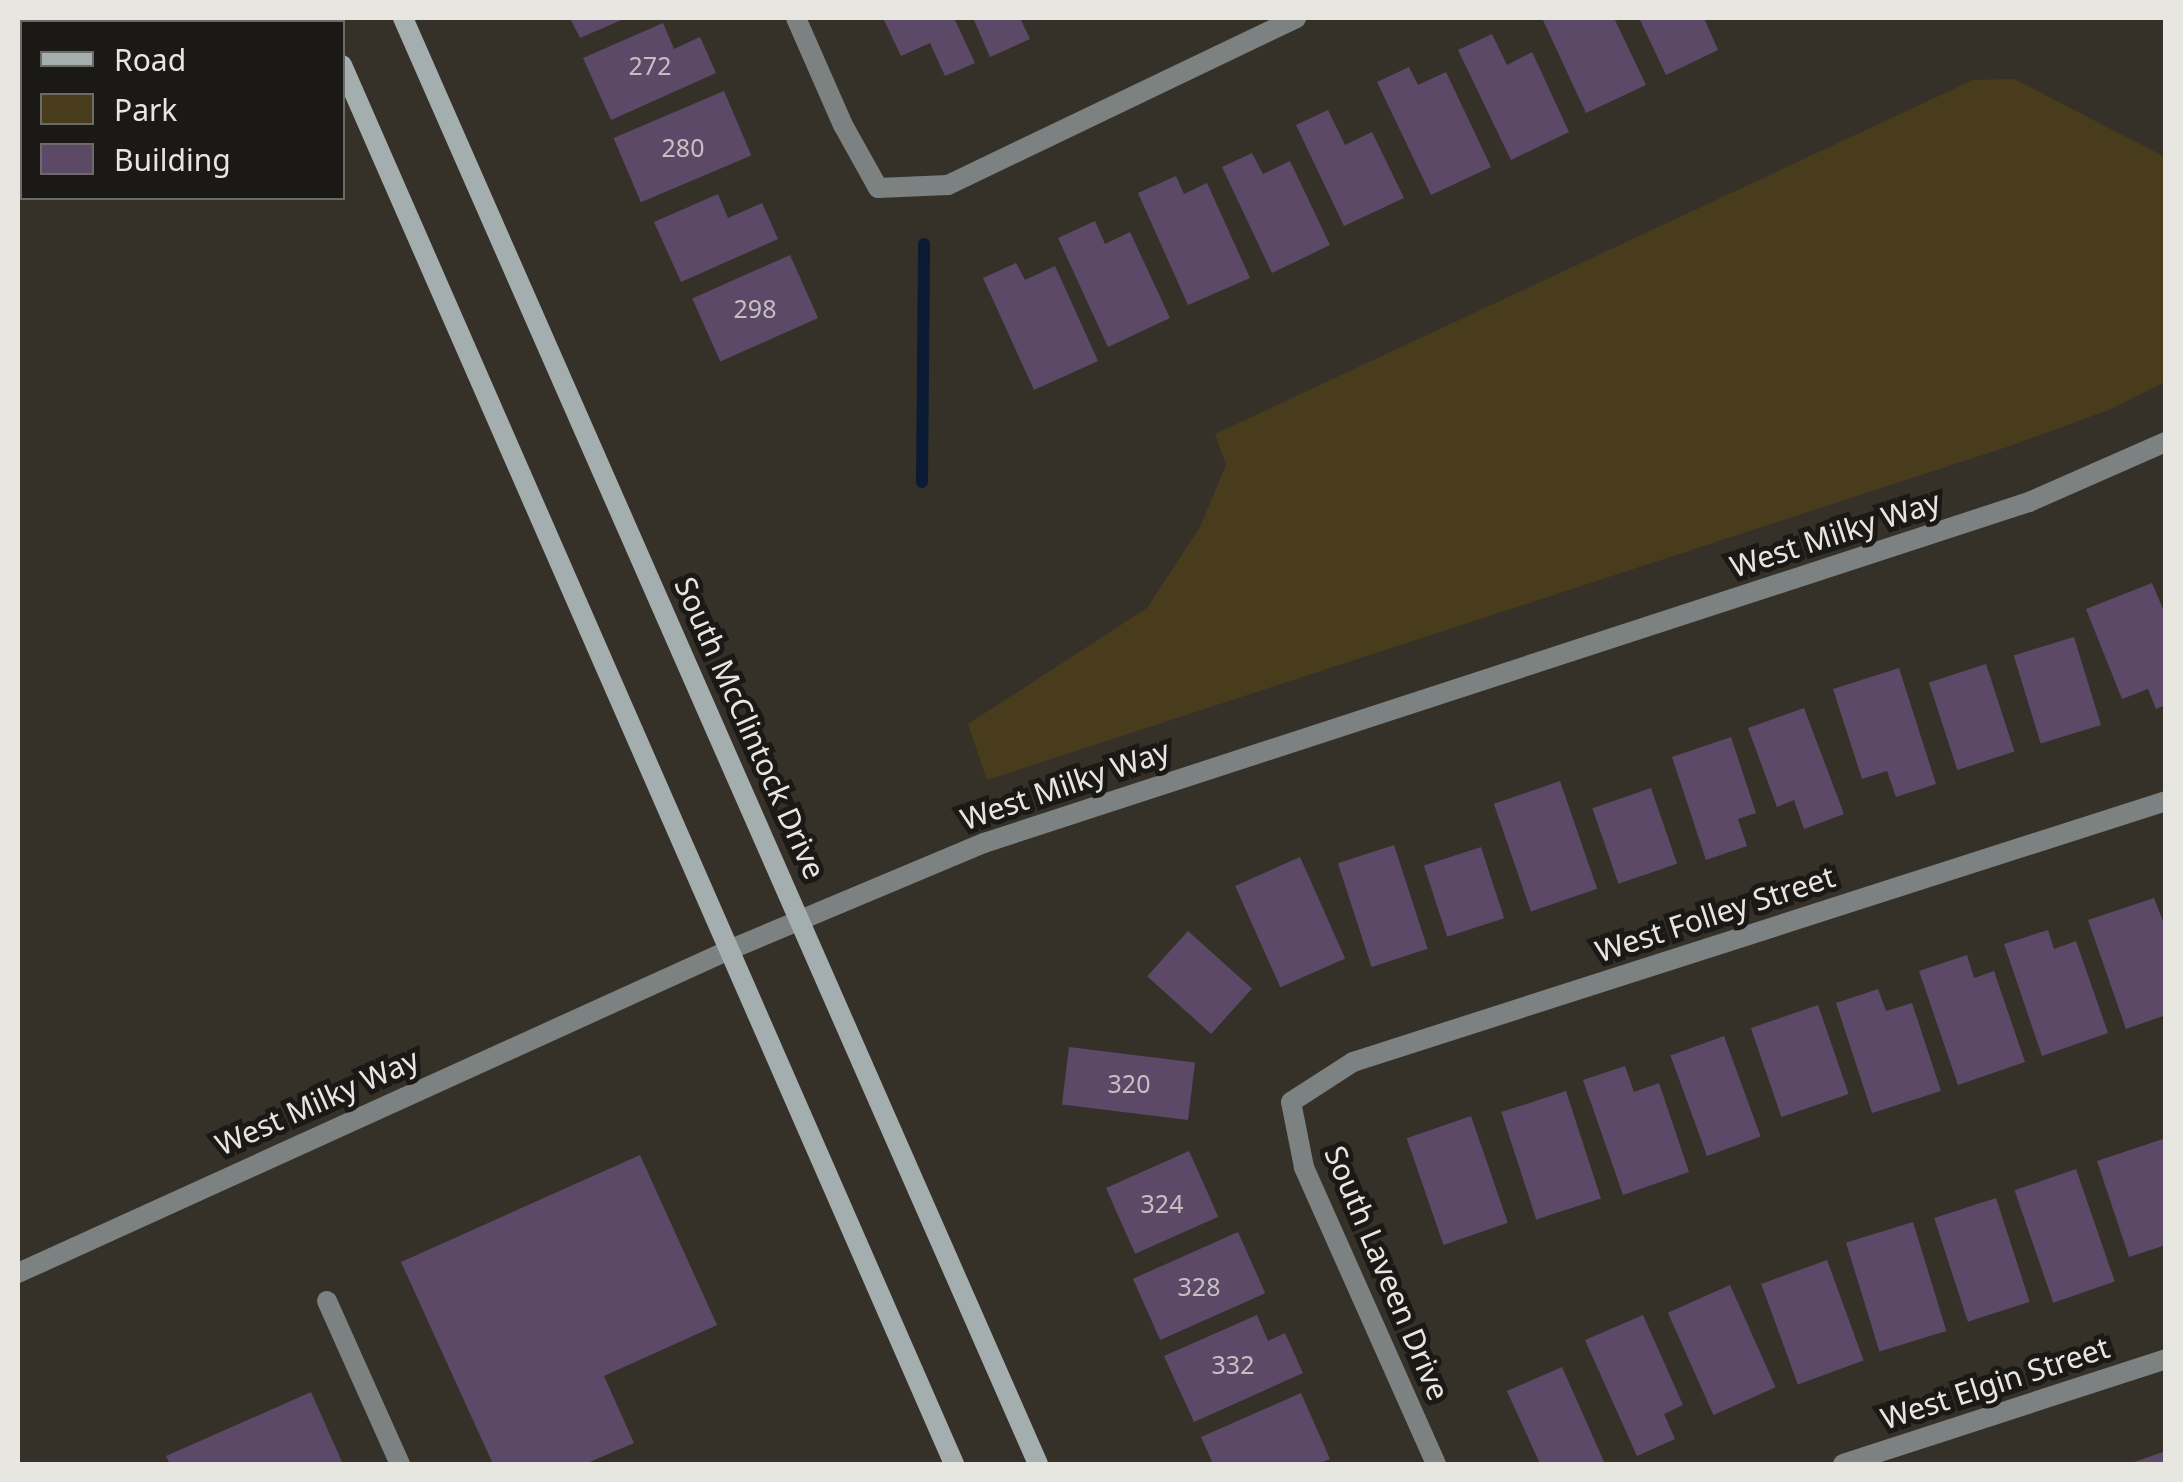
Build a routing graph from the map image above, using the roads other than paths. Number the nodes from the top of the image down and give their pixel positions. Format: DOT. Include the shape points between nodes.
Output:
graph roads {
  1 [pos="404,18"];
  2 [pos="796,18"];
  3 [pos="1296,18"];
  4 [pos="345,72"];
  5 [pos="2166,442"];
  6 [pos="2166,801"];
  7 [pos="801,919"];
  8 [pos="729,950"];
  9 [pos="1291,1102"];
  10 [pos="18,1273"];
  11 [pos="328,1301"];
  12 [pos="2166,1359"];
  13 [pos="400,1464"];
  14 [pos="954,1464"];
  15 [pos="1038,1464"];
  16 [pos="1436,1464"];
  17 [pos="1843,1464"];
  1 -- 7 [label="main road, South McClintock Drive"];
  2 -- 3 [label="street" via="878,188 948,185"];
  4 -- 8 [label="main road"];
  5 -- 7 [label="street, West Milky Way" via="2029,502 1002,836"];
  6 -- 9 [label="street, West Folley Street" via="1353,1062"];
  7 -- 8 [label="street, West Milky Way"];
  7 -- 15 [label="main road, South McClintock Drive"];
  8 -- 10 [label="street, West Milky Way"];
  8 -- 14 [label="main road"];
  9 -- 16 [label="street, South Laveen Drive" via="1304,1167"];
  11 -- 13 [label="street"];
  12 -- 17 [label="street, West Elgin Street"];
}
